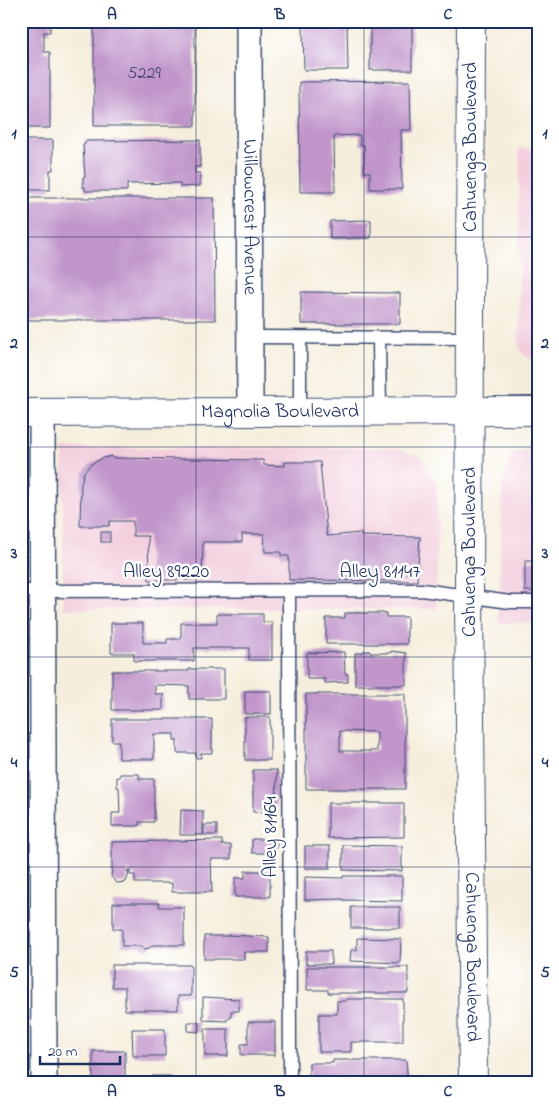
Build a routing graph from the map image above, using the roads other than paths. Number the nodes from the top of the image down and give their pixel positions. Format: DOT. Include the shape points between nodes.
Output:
graph roads {
  1 [pos="249,21"];
  2 [pos="471,21"];
  3 [pos="250,337"];
  4 [pos="300,338"];
  5 [pos="379,338"];
  6 [pos="470,338"];
  7 [pos="538,411"];
  8 [pos="300,412"];
  9 [pos="380,412"];
  10 [pos="470,412"];
  11 [pos="32,413"];
  12 [pos="250,413"];
  13 [pos="32,591"];
  14 [pos="289,591"];
  15 [pos="469,596"];
  16 [pos="538,602"];
  17 [pos="44,1083"];
  18 [pos="290,1083"];
  19 [pos="473,1083"];
  1 -- 3 [label="street, Willowcrest Avenue"];
  2 -- 6 [label="main road, Cahuenga Boulevard"];
  3 -- 4 [label="lane"];
  3 -- 12 [label="street, Willowcrest Avenue"];
  4 -- 5 [label="lane"];
  4 -- 8 [label="lane"];
  5 -- 6 [label="lane"];
  5 -- 9 [label="lane"];
  6 -- 10 [label="main road, Cahuenga Boulevard"];
  7 -- 10 [label="main road, Magnolia Boulevard"];
  8 -- 9 [label="main road, Magnolia Boulevard"];
  8 -- 12 [label="main road, Magnolia Boulevard"];
  9 -- 10 [label="main road, Magnolia Boulevard"];
  10 -- 15 [label="main road, Cahuenga Boulevard"];
  11 -- 12 [label="main road, Magnolia Boulevard"];
  11 -- 13 [label="street"];
  13 -- 14 [label="lane, Alley 89220"];
  13 -- 17 [label="street"];
  14 -- 15 [label="lane, Alley 81147" via="422,590"];
  14 -- 18 [label="lane, Alley 81164"];
  15 -- 16 [label="lane, Alley 81147"];
  15 -- 19 [label="main road, Cahuenga Boulevard"];
}
